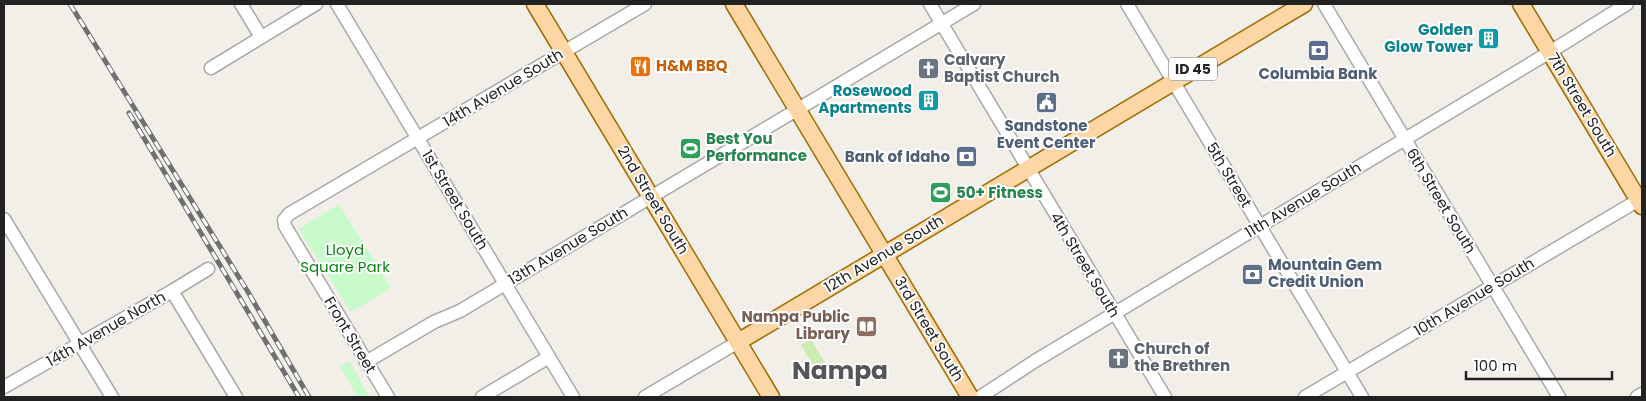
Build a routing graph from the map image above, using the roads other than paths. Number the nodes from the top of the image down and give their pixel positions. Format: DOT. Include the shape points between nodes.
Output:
graph roads {
  1 [pos="241,4"];
  2 [pos="316,4"];
  3 [pos="337,4"];
  4 [pos="535,4"];
  5 [pos="645,4"];
  6 [pos="734,4"];
  7 [pos="930,4"];
  8 [pos="974,4"];
  9 [pos="1127,4"];
  10 [pos="1304,4"];
  11 [pos="1324,4"];
  12 [pos="1521,4"];
  13 [pos="1627,4"];
  14 [pos="941,23"];
  15 [pos="261,37"];
  16 [pos="564,52"];
  17 [pos="1550,52"];
  18 [pos="211,68"];
  19 [pos="1172,81"];
  20 [pos="798,110"];
  21 [pos="418,139"];
  22 [pos="1405,139"];
  23 [pos="1027,169"];
  24 [pos="651,197"];
  25 [pos="1641,201"];
  26 [pos="4,219"];
  27 [pos="284,220"];
  28 [pos="1260,226"];
  29 [pos="884,254"];
  30 [pos="208,269"];
  31 [pos="505,284"];
  32 [pos="1492,286"];
  33 [pos="172,291"];
  34 [pos="1114,314"];
  35 [pos="738,342"];
  36 [pos="80,344"];
  37 [pos="549,357"];
  38 [pos="366,362"];
  39 [pos="1347,372"];
  40 [pos="4,387"];
  41 [pos="1642,394"];
  42 [pos="112,397"];
  43 [pos="236,397"];
  44 [pos="388,397"];
  45 [pos="482,397"];
  46 [pos="573,397"];
  47 [pos="645,397"];
  48 [pos="771,397"];
  49 [pos="970,397"];
  50 [pos="980,397"];
  51 [pos="1165,397"];
  52 [pos="1305,397"];
  53 [pos="1362,397"];
  54 [pos="1559,397"];
  55 [pos="1637,397"];
  1 -- 15 [label="street"];
  2 -- 15 [label="street"];
  3 -- 21 [label="street, 1st Street South"];
  4 -- 16 [label="main road, 2nd Street South"];
  5 -- 16 [label="street, 14th Avenue South"];
  6 -- 20 [label="main road, 3rd Street South"];
  7 -- 14 [label="street, 4th Street South"];
  8 -- 14 [label="street, 13th Avenue South"];
  9 -- 19 [label="street, 5th Street"];
  10 -- 19 [label="main road, 12th Avenue South / ID 45"];
  11 -- 22 [label="street, 6th Street South"];
  12 -- 17 [label="main road, 7th Street South"];
  13 -- 17 [label="street, 11th Avenue South"];
  14 -- 20 [label="street, 13th Avenue South"];
  14 -- 23 [label="street, 4th Street South"];
  15 -- 18 [label="street"];
  16 -- 21 [label="street, 14th Avenue South"];
  16 -- 24 [label="main road, 2nd Street South"];
  17 -- 22 [label="street, 11th Avenue South"];
  17 -- 25 [label="main road, 7th Street South"];
  19 -- 23 [label="main road, 12th Avenue South / ID 45"];
  19 -- 28 [label="street, 5th Street"];
  20 -- 24 [label="street, 13th Avenue South"];
  20 -- 29 [label="main road, 3rd Street South"];
  21 -- 27 [label="street, 14th Avenue South" via="289,214"];
  21 -- 31 [label="street, 1st Street South"];
  22 -- 28 [label="street, 11th Avenue South"];
  22 -- 32 [label="street, 6th Street South"];
  23 -- 29 [label="main road, 12th Avenue South / ID 45"];
  23 -- 34 [label="street, 4th Street South"];
  24 -- 31 [label="street, 13th Avenue South"];
  24 -- 35 [label="main road, 2nd Street South"];
  25 -- 32 [label="street, 10th Avenue South"];
  26 -- 36 [label="street"];
  27 -- 38 [label="street, Front Street"];
  28 -- 34 [label="street, 11th Avenue South"];
  28 -- 39 [label="street, 5th Street"];
  29 -- 35 [label="main road, 12th Avenue South"];
  29 -- 49 [label="main road, 3rd Street South"];
  30 -- 33 [label="street, 14th Avenue North"];
  31 -- 37 [label="street, 1st Street South"];
  31 -- 38 [label="street, 13th Avenue South"];
  32 -- 39 [label="street, 10th Avenue South"];
  32 -- 54 [label="street, 6th Street South"];
  33 -- 36 [label="street, 14th Avenue North"];
  33 -- 43 [label="street"];
  34 -- 50 [label="street, 11th Avenue South"];
  34 -- 51 [label="street, 4th Street South"];
  35 -- 47 [label="street, 12th Avenue South"];
  35 -- 48 [label="main road, 2nd Street South"];
  36 -- 40 [label="street, 14th Avenue North"];
  36 -- 42 [label="street"];
  37 -- 45 [label="street"];
  37 -- 46 [label="street, 1st Street South"];
  38 -- 44 [label="street, Front Street"];
  39 -- 52 [label="street, 10th Avenue South"];
  39 -- 53 [label="street, 5th Street"];
  41 -- 55 [label="street"];
}
